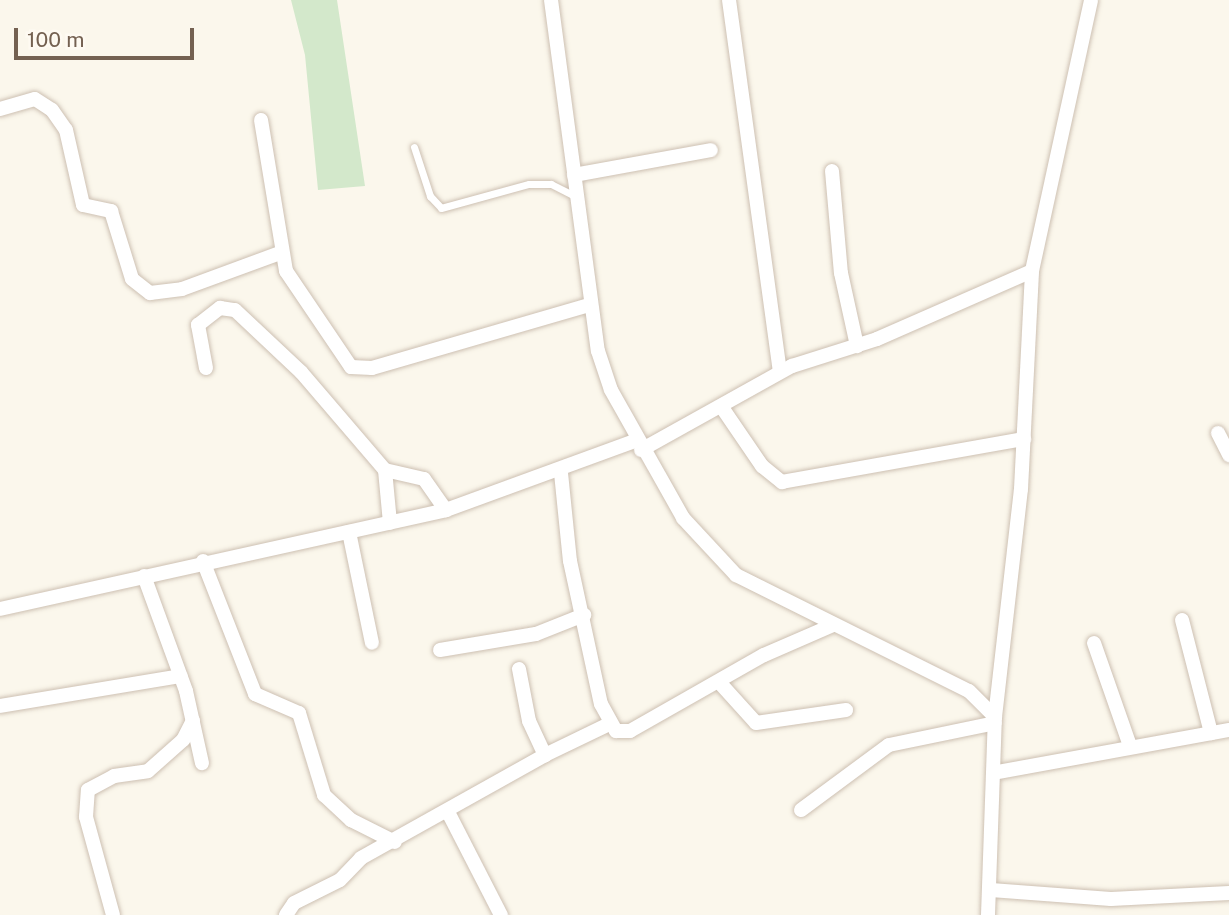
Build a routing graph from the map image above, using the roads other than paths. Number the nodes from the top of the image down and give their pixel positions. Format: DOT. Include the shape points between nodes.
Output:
graph roads {
  1 [pos="551,0"];
  2 [pos="729,0"];
  3 [pos="1091,0"];
  4 [pos="0,109"];
  5 [pos="261,120"];
  6 [pos="414,147"];
  7 [pos="711,150"];
  8 [pos="832,171"];
  9 [pos="573,175"];
  10 [pos="577,197"];
  11 [pos="280,253"];
  12 [pos="1031,271"];
  13 [pos="589,305"];
  14 [pos="857,346"];
  15 [pos="206,368"];
  16 [pos="780,371"];
  17 [pos="721,406"];
  18 [pos="1218,433"];
  19 [pos="1024,439"];
  20 [pos="639,445"];
  21 [pos="1229,455"];
  22 [pos="384,470"];
  23 [pos="561,473"];
  24 [pos="446,510"];
  25 [pos="390,523"];
  26 [pos="349,532"];
  27 [pos="202,561"];
  28 [pos="144,576"];
  29 [pos="0,609"];
  30 [pos="584,615"];
  31 [pos="1182,620"];
  32 [pos="833,625"];
  33 [pos="372,643"];
  34 [pos="1094,643"];
  35 [pos="440,650"];
  36 [pos="519,669"];
  37 [pos="181,676"];
  38 [pos="719,682"];
  39 [pos="0,706"];
  40 [pos="846,710"];
  41 [pos="193,720"];
  42 [pos="995,720"];
  43 [pos="609,724"];
  44 [pos="1229,730"];
  45 [pos="1211,733"];
  46 [pos="1130,746"];
  47 [pos="545,755"];
  48 [pos="202,763"];
  49 [pos="998,772"];
  50 [pos="801,810"];
  51 [pos="449,814"];
  52 [pos="395,842"];
  53 [pos="991,890"];
  54 [pos="1229,893"];
  55 [pos="113,915"];
  56 [pos="286,915"];
  57 [pos="501,915"];
  58 [pos="988,915"];
  1 -- 9 [label="street"];
  2 -- 16 [label="street"];
  3 -- 12 [label="street"];
  4 -- 11 [label="street" via="35,99 52,110 66,130 83,205 111,211 132,279 150,293 182,289"];
  5 -- 11 [label="street"];
  6 -- 10 [label="lane" via="429,196 441,208 529,184 551,184"];
  7 -- 9 [label="street"];
  8 -- 14 [label="street" via="841,273"];
  9 -- 10 [label="street"];
  10 -- 13 [label="street"];
  11 -- 13 [label="street" via="326,335 359,370"];
  12 -- 14 [label="street"];
  12 -- 19 [label="street"];
  13 -- 20 [label="street" via="603,370"];
  14 -- 16 [label="street"];
  15 -- 22 [label="street" via="198,325 220,308 235,310 301,372"];
  16 -- 17 [label="street"];
  17 -- 19 [label="street" via="762,466 793,483 861,465"];
  17 -- 20 [label="street"];
  18 -- 21 [label="street"];
  19 -- 42 [label="street"];
  20 -- 23 [label="street"];
  20 -- 32 [label="street" via="720,562"];
  22 -- 24 [label="street" via="424,479"];
  22 -- 25 [label="street"];
  23 -- 24 [label="street"];
  23 -- 30 [label="street" via="566,540"];
  24 -- 25 [label="street"];
  25 -- 26 [label="street"];
  26 -- 27 [label="street"];
  26 -- 33 [label="street"];
  27 -- 28 [label="street"];
  27 -- 52 [label="street" via="255,694 299,713 324,795 351,820"];
  28 -- 29 [label="street"];
  28 -- 37 [label="street"];
  30 -- 35 [label="street" via="536,634"];
  30 -- 43 [label="street"];
  31 -- 45 [label="street"];
  32 -- 38 [label="street"];
  32 -- 42 [label="street" via="969,691"];
  34 -- 46 [label="street"];
  36 -- 47 [label="street" via="529,721"];
  37 -- 39 [label="street"];
  37 -- 41 [label="street"];
  38 -- 40 [label="street" via="756,723"];
  38 -- 43 [label="street" via="630,731"];
  41 -- 48 [label="street"];
  41 -- 55 [label="street" via="183,740 148,771 114,776 88,790 86,817"];
  42 -- 49 [label="street"];
  42 -- 50 [label="street" via="889,746"];
  43 -- 47 [label="street"];
  44 -- 45 [label="street"];
  45 -- 46 [label="street"];
  46 -- 49 [label="street"];
  47 -- 51 [label="street"];
  49 -- 53 [label="street"];
  51 -- 52 [label="street"];
  51 -- 57 [label="street"];
  52 -- 56 [label="street" via="294,903"];
  53 -- 54 [label="street" via="1111,899"];
  53 -- 58 [label="street"];
}
